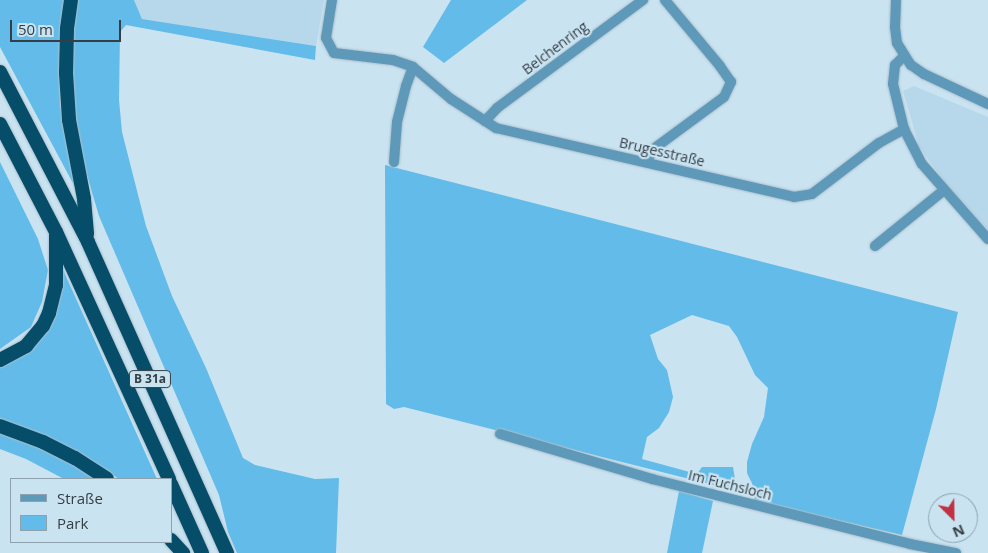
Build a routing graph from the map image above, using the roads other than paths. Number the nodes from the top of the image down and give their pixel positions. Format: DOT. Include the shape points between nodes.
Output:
graph roads {
  1 [pos="71,0"];
  2 [pos="332,0"];
  3 [pos="643,0"];
  4 [pos="665,0"];
  5 [pos="896,0"];
  6 [pos="904,56"];
  7 [pos="413,67"];
  8 [pos="0,72"];
  9 [pos="988,104"];
  10 [pos="485,121"];
  11 [pos="0,124"];
  12 [pos="904,128"];
  13 [pos="394,162"];
  14 [pos="647,162"];
  15 [pos="943,191"];
  16 [pos="56,232"];
  17 [pos="988,239"];
  18 [pos="88,242"];
  19 [pos="875,246"];
  20 [pos="0,360"];
  21 [pos="0,426"];
  22 [pos="500,434"];
  23 [pos="105,478"];
  24 [pos="169,478"];
  25 [pos="172,486"];
  26 [pos="172,541"];
  27 [pos="183,553"];
  28 [pos="202,553"];
  29 [pos="227,553"];
  30 [pos="956,553"];
  1 -- 18 [label="highway" via="66,73 69,120 84,198"];
  2 -- 7 [label="street, Brugesstraße" via="326,38 334,53 393,60"];
  3 -- 10 [label="street, Belchenring" via="497,108"];
  4 -- 14 [label="street" via="730,82 724,97 652,150"];
  5 -- 6 [label="street" via="897,43"];
  6 -- 9 [label="street" via="924,74"];
  6 -- 12 [label="street" via="895,65 893,84"];
  7 -- 10 [label="street, Brugesstraße" via="451,99"];
  7 -- 13 [label="street" via="397,122"];
  8 -- 18 [label="highway, B 31a"];
  10 -- 14 [label="street, Brugesstraße" via="496,128"];
  11 -- 16 [label="highway, B 31a"];
  12 -- 14 [label="street, Brugesstraße" via="812,194 794,197"];
  12 -- 15 [label="street" via="922,164"];
  15 -- 17 [label="street"];
  15 -- 19 [label="street"];
  16 -- 20 [label="highway" via="56,285 49,313 43,326 26,346"];
  16 -- 24 [label="highway, B 31a"];
  18 -- 29 [label="highway, B 31a"];
  21 -- 23 [label="highway" via="43,442"];
  22 -- 30 [label="street, Im Fuchsloch" via="652,479"];
  25 -- 28 [label="highway"];
  26 -- 27 [label="highway"];
}
